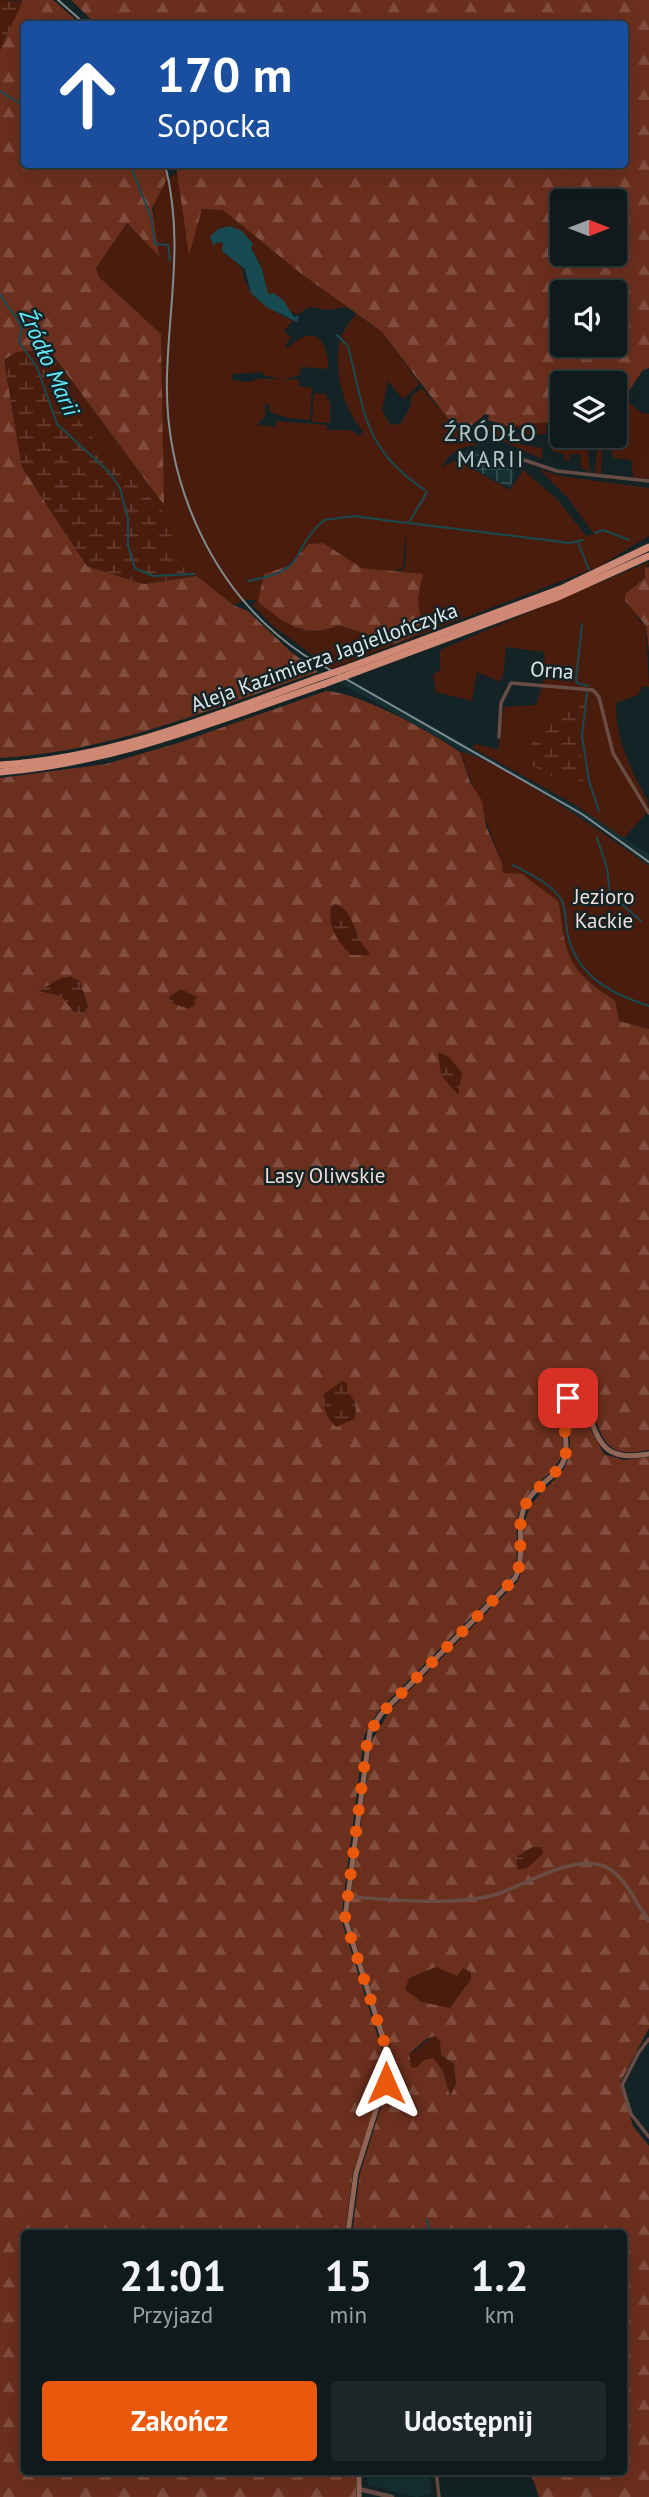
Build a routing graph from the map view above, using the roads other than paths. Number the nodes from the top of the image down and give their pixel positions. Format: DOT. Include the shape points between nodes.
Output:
graph roads {
  1 [pos="524,460"];
  2 [pos="649,481"];
  3 [pos="649,547"];
  4 [pos="649,556"];
  5 [pos="499,737"];
  6 [pos="0,765"];
  7 [pos="0,772"];
  8 [pos="649,813"];
  9 [pos="649,1454"];
  10 [pos="346,1897"];
  11 [pos="649,1922"];
  12 [pos="649,2039"];
  13 [pos="649,2137"];
  14 [pos="348,2230"];
  15 [pos="359,2475"];
  16 [pos="436,2475"];
  17 [pos="359,2489"];
  18 [pos="368,2491"];
  19 [pos="378,2495"];
  20 [pos="359,2497"];
  21 [pos="366,2497"];
  22 [pos="392,2497"];
  23 [pos="439,2497"];
  1 -- 2 [label="street" via="557,471"];
  3 -- 6 [label="highway, Aleja Kazimierza Jagiellończyka, bridge" via="563,588 131,743"];
  4 -- 7 [label="highway, Aleja Kazimierza Jagiellończyka, bridge" via="558,597 125,752"];
  5 -- 8 [label="street, Orna" via="501,703 511,683 593,690 599,697 613,753"];
  9 -- 10 [label="main road" via="624,1457 610,1453 582,1399 573,1395 566,1400 565,1456 524,1508 519,1529 521,1562 515,1578 381,1714 370,1731"];
  10 -- 11 [label="street" via="489,1896 540,1874 598,1865 615,1874"];
  10 -- 14 [label="main road" via="346,1928 389,2069 356,2173"];
  12 -- 13 [label="street" via="622,2085 631,2114"];
  15 -- 17 [label="main road"];
  16 -- 23 [label="street"];
  17 -- 18 [label="street"];
  17 -- 20 [label="main road"];
  18 -- 19 [label="street"];
  18 -- 21 [label="street"];
  19 -- 22 [label="street"];
}
